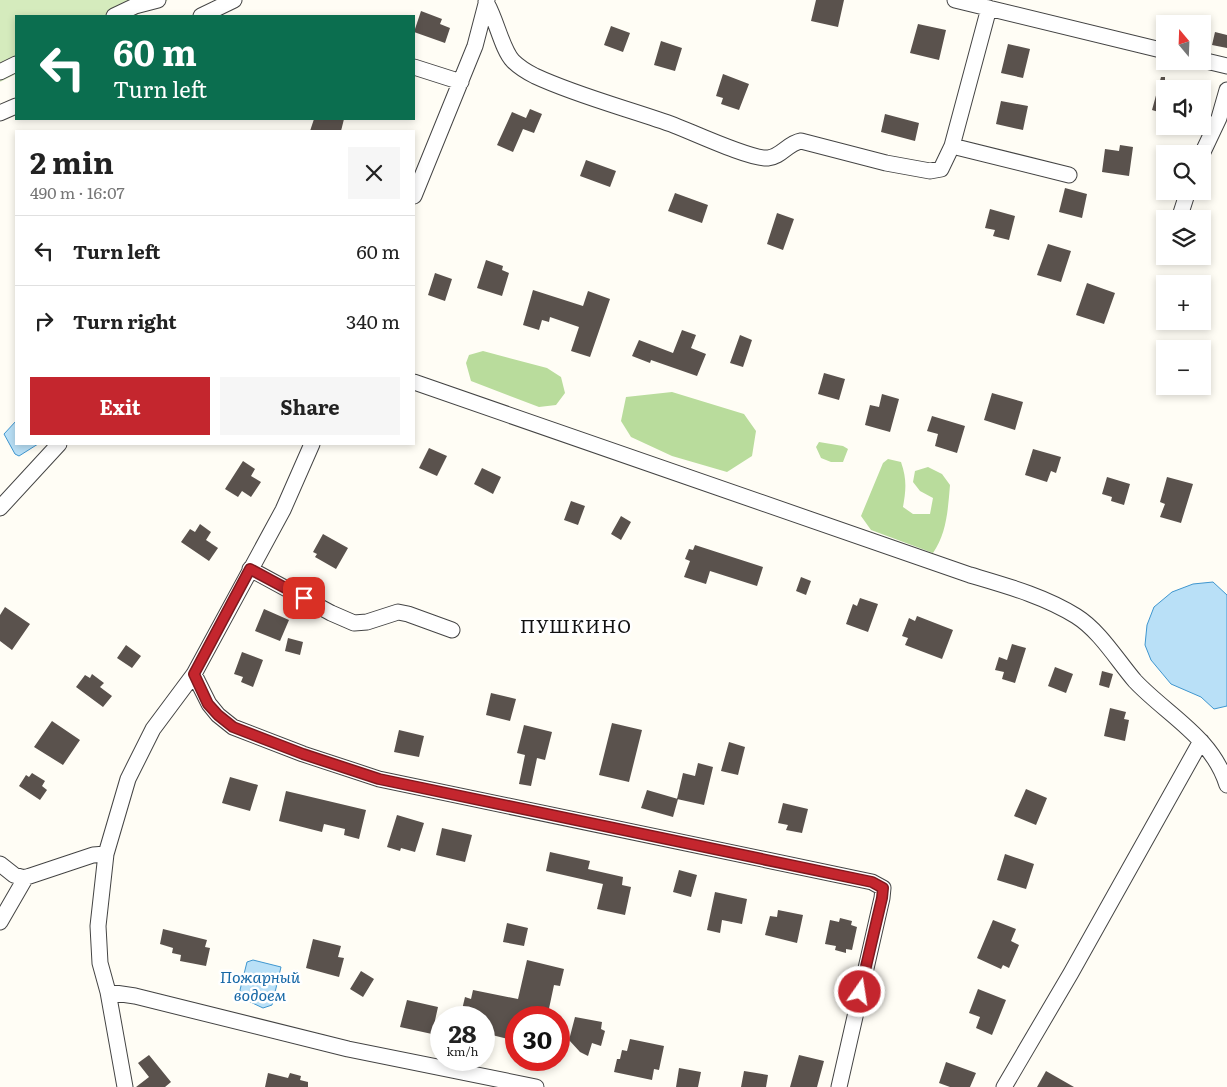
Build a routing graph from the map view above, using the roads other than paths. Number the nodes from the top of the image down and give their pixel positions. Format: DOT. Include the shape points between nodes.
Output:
graph roads {
  1 [pos="158,0"];
  2 [pos="234,0"];
  3 [pos="955,0"];
  4 [pos="487,1"];
  5 [pos="135,8"];
  6 [pos="989,8"];
  7 [pos="117,15"];
  8 [pos="203,15"];
  9 [pos="1156,49"];
  10 [pos="1211,62"];
  11 [pos="15,64"];
  12 [pos="1227,66"];
  13 [pos="415,67"];
  14 [pos="0,72"];
  15 [pos="461,82"];
  16 [pos="1227,90"];
  17 [pos="15,106"];
  18 [pos="0,114"];
  19 [pos="1206,145"];
  20 [pos="952,146"];
  21 [pos="1069,175"];
  22 [pos="415,194"];
  23 [pos="415,382"];
  24 [pos="58,445"];
  25 [pos="312,445"];
  26 [pos="0,508"];
  27 [pos="250,569"];
  28 [pos="452,630"];
  29 [pos="194,674"];
  30 [pos="1200,741"];
  31 [pos="1227,785"];
  32 [pos="106,854"];
  33 [pos="0,864"];
  34 [pos="26,878"];
  35 [pos="0,922"];
  36 [pos="108,992"];
  37 [pos="125,1087"];
  38 [pos="536,1087"];
  39 [pos="839,1087"];
  40 [pos="1004,1087"];
  1 -- 5 [label="street"];
  2 -- 8 [label="street"];
  3 -- 6 [label="street"];
  4 -- 15 [label="street"];
  4 -- 20 [label="street" via="512,59 535,76 748,154 767,158 781,153 793,142 801,141 930,171 941,169"];
  5 -- 7 [label="street"];
  6 -- 9 [label="street"];
  6 -- 20 [label="street"];
  10 -- 12 [label="street"];
  11 -- 14 [label="street"];
  13 -- 15 [label="street"];
  15 -- 22 [label="street"];
  16 -- 19 [label="street"];
  17 -- 18 [label="street"];
  20 -- 21 [label="street"];
  23 -- 30 [label="street" via="961,572 1033,594 1078,617 1136,681"];
  24 -- 26 [label="street"];
  25 -- 27 [label="street" via="283,510"];
  27 -- 28 [label="street" via="354,623 398,612"];
  27 -- 29 [label="street"];
  29 -- 32 [label="street" via="144,746 128,779"];
  29 -- 39 [label="street" via="208,704 233,727 379,779 872,882 883,888"];
  30 -- 31 [label="street" via="1218,763"];
  30 -- 40 [label="street"];
  32 -- 34 [label="street" via="93,855"];
  32 -- 36 [label="street" via="98,926 100,963"];
  33 -- 34 [label="street" via="14,875"];
  34 -- 35 [label="street"];
  36 -- 37 [label="street"];
  36 -- 38 [label="street" via="348,1049"];
}
